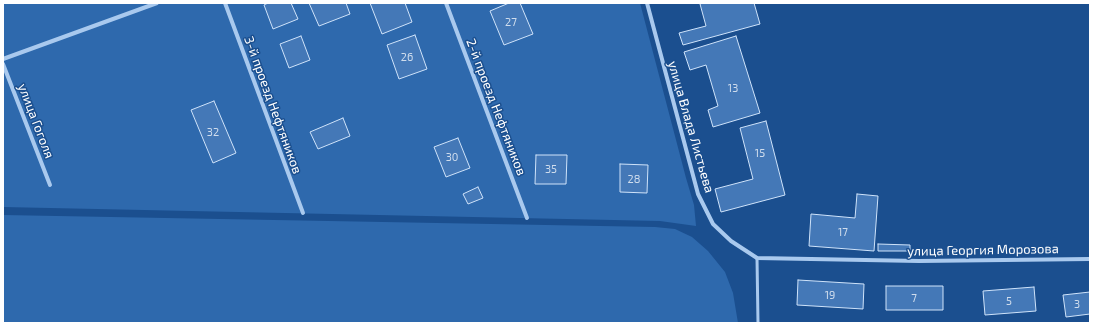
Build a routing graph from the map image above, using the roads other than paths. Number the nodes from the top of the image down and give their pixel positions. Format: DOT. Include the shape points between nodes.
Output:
graph roads {
  1 [pos="157,3"];
  2 [pos="225,3"];
  3 [pos="446,3"];
  4 [pos="646,3"];
  5 [pos="3,59"];
  6 [pos="3,64"];
  7 [pos="50,184"];
  8 [pos="303,213"];
  9 [pos="527,218"];
  10 [pos="757,258"];
  11 [pos="1090,259"];
  12 [pos="758,323"];
  1 -- 5 [label="street"];
  2 -- 8 [label="street, 3-й проезд Нефтяников"];
  3 -- 9 [label="street, 2-й проезд Нефтяников"];
  4 -- 10 [label="street, улица Влада Листьева" via="698,194 713,224 731,241"];
  6 -- 7 [label="street, улица Гоголя"];
  10 -- 11 [label="street, улица Георгия Морозова" via="876,261"];
  10 -- 12 [label="lane"];
}
